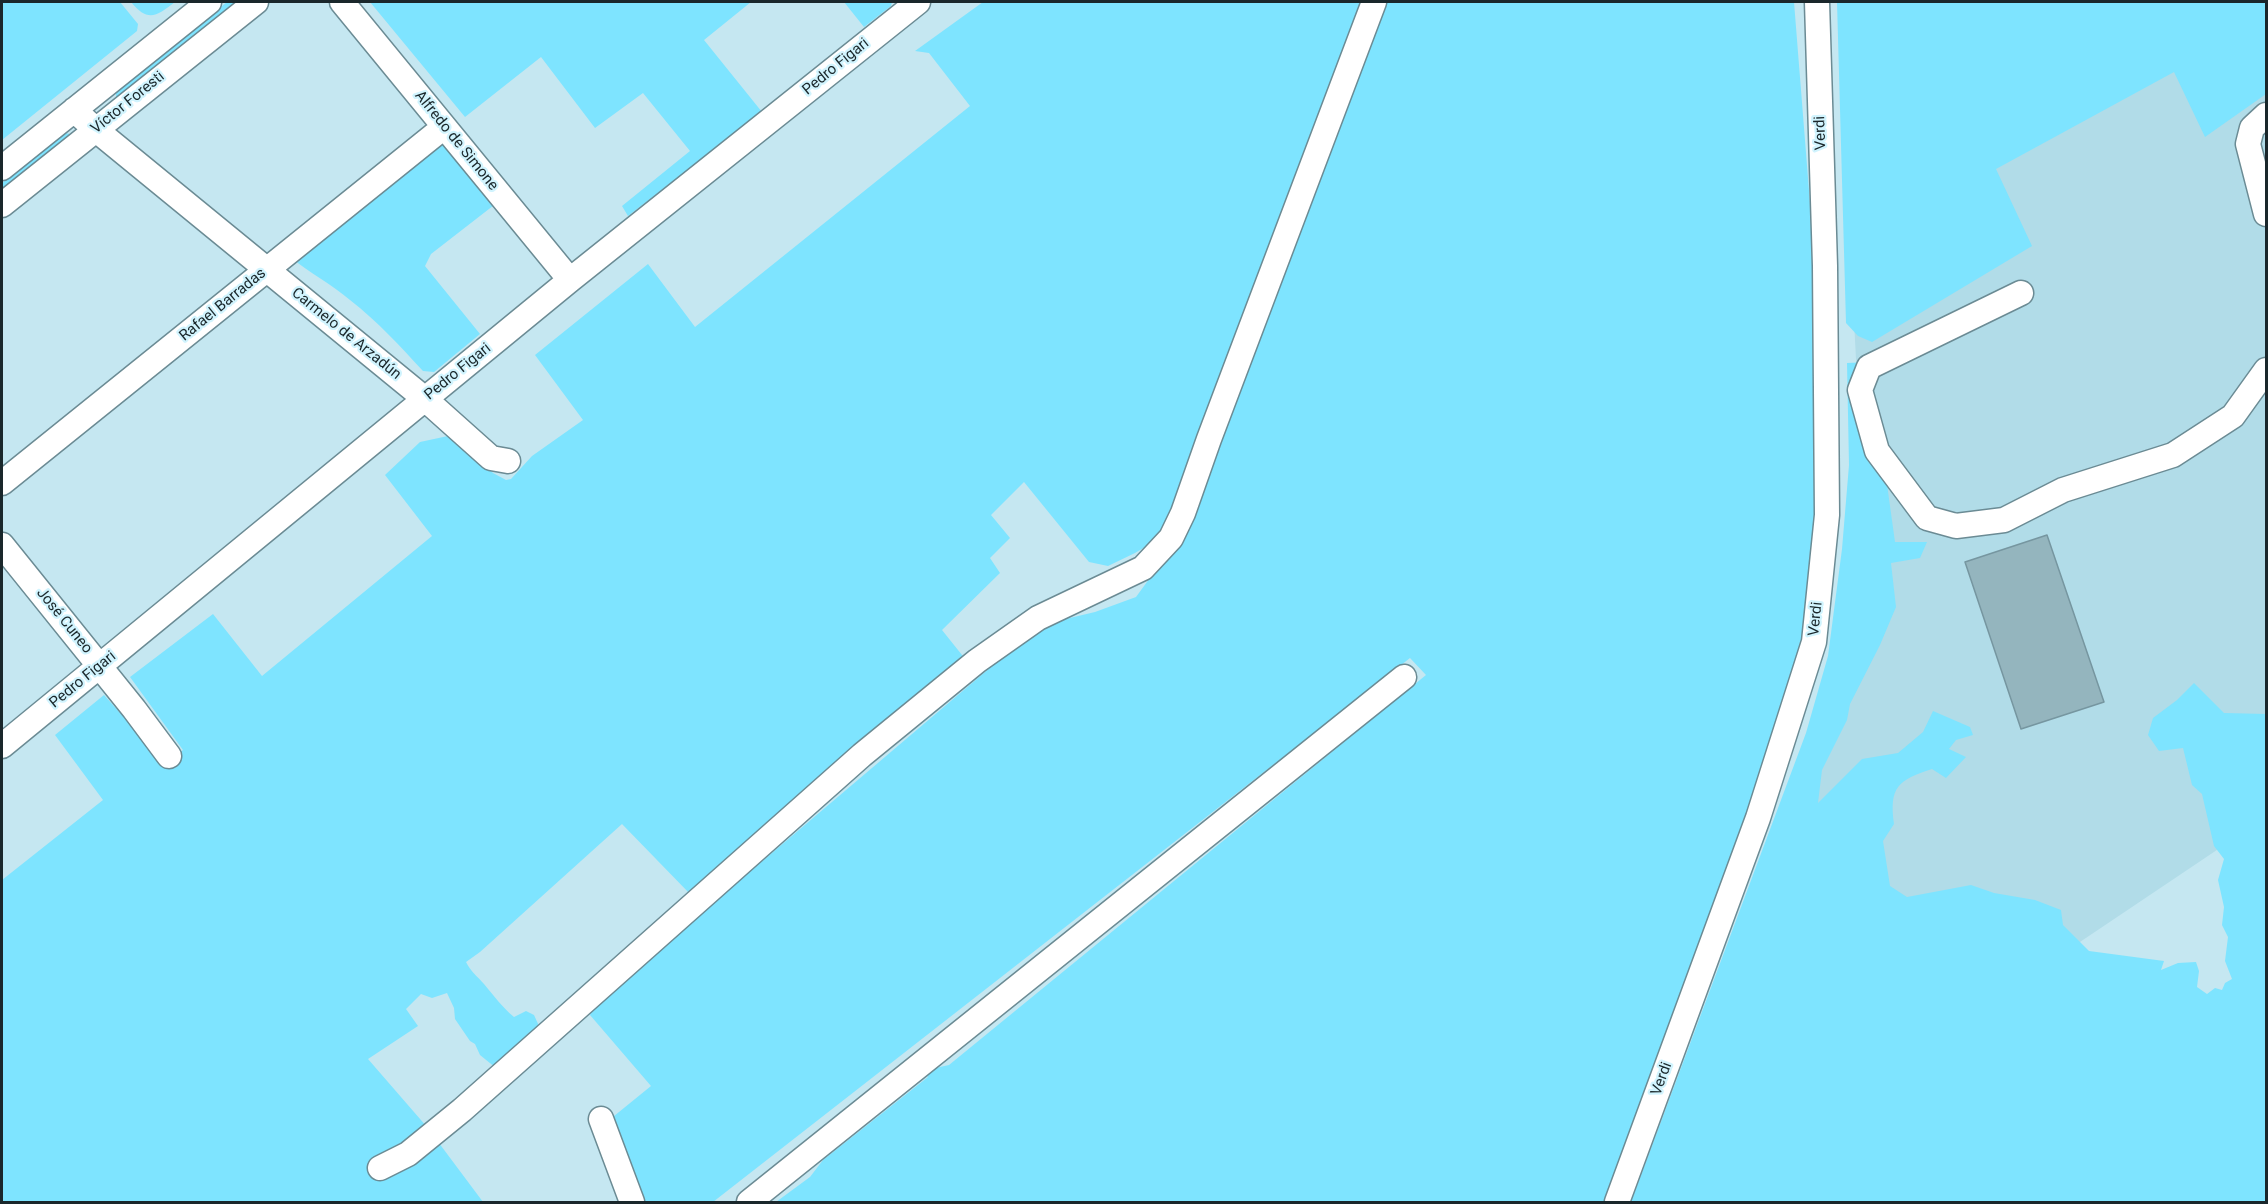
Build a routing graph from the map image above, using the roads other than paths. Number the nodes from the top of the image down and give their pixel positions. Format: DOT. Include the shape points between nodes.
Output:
graph roads {
  1 [pos="209,2"];
  2 [pos="256,2"];
  3 [pos="342,2"];
  4 [pos="918,2"];
  5 [pos="1374,2"];
  6 [pos="1816,2"];
  7 [pos="74,110"];
  8 [pos="2266,116"];
  9 [pos="444,127"];
  10 [pos="95,129"];
  11 [pos="2,168"];
  12 [pos="2,205"];
  13 [pos="2266,214"];
  14 [pos="267,269"];
  15 [pos="570,280"];
  16 [pos="2021,293"];
  17 [pos="2266,369"];
  18 [pos="425,399"];
  19 [pos="508,461"];
  20 [pos="2,483"];
  21 [pos="2,544"];
  22 [pos="100,666"];
  23 [pos="1404,677"];
  24 [pos="2,746"];
  25 [pos="170,756"];
  26 [pos="601,1119"];
  27 [pos="380,1168"];
  28 [pos="632,1203"];
  29 [pos="748,1203"];
  30 [pos="1617,1203"];
  1 -- 7 [label="street, Víctor Foresti"];
  2 -- 10 [label="street, Víctor Foresti"];
  3 -- 9 [label="street, Alfredo de Simone"];
  4 -- 15 [label="street, Pedro Figari"];
  5 -- 27 [label="street" via="1171,538 1143,568 1038,618 977,661 862,755 462,1110 408,1154"];
  6 -- 30 [label="street, Verdi" via="1825,266 1827,515 1814,642 1754,829"];
  7 -- 10 [label="street, Carmelo de Arzadún"];
  7 -- 11 [label="street, Víctor Foresti"];
  8 -- 13 [label="street" via="2252,128 2248,144"];
  9 -- 14 [label="street, Rafael Barradas"];
  9 -- 15 [label="street, Alfredo de Simone"];
  10 -- 12 [label="street, Víctor Foresti"];
  10 -- 14 [label="street, Carmelo de Arzadún"];
  14 -- 18 [label="street, Carmelo de Arzadún"];
  14 -- 20 [label="street, Rafael Barradas"];
  15 -- 18 [label="street, Pedro Figari"];
  16 -- 17 [label="street" via="1869,367 1860,390 1877,450 1926,518 1956,526 2004,520 2063,490 2173,455 2233,416"];
  18 -- 19 [label="street, Carmelo de Arzadún" via="491,458"];
  18 -- 22 [label="street, Pedro Figari"];
  21 -- 22 [label="street, José Cuneo"];
  22 -- 24 [label="street, Pedro Figari"];
  22 -- 25 [label="street, José Cuneo"];
  23 -- 29 [label="street"];
  26 -- 28 [label="street"];
}
